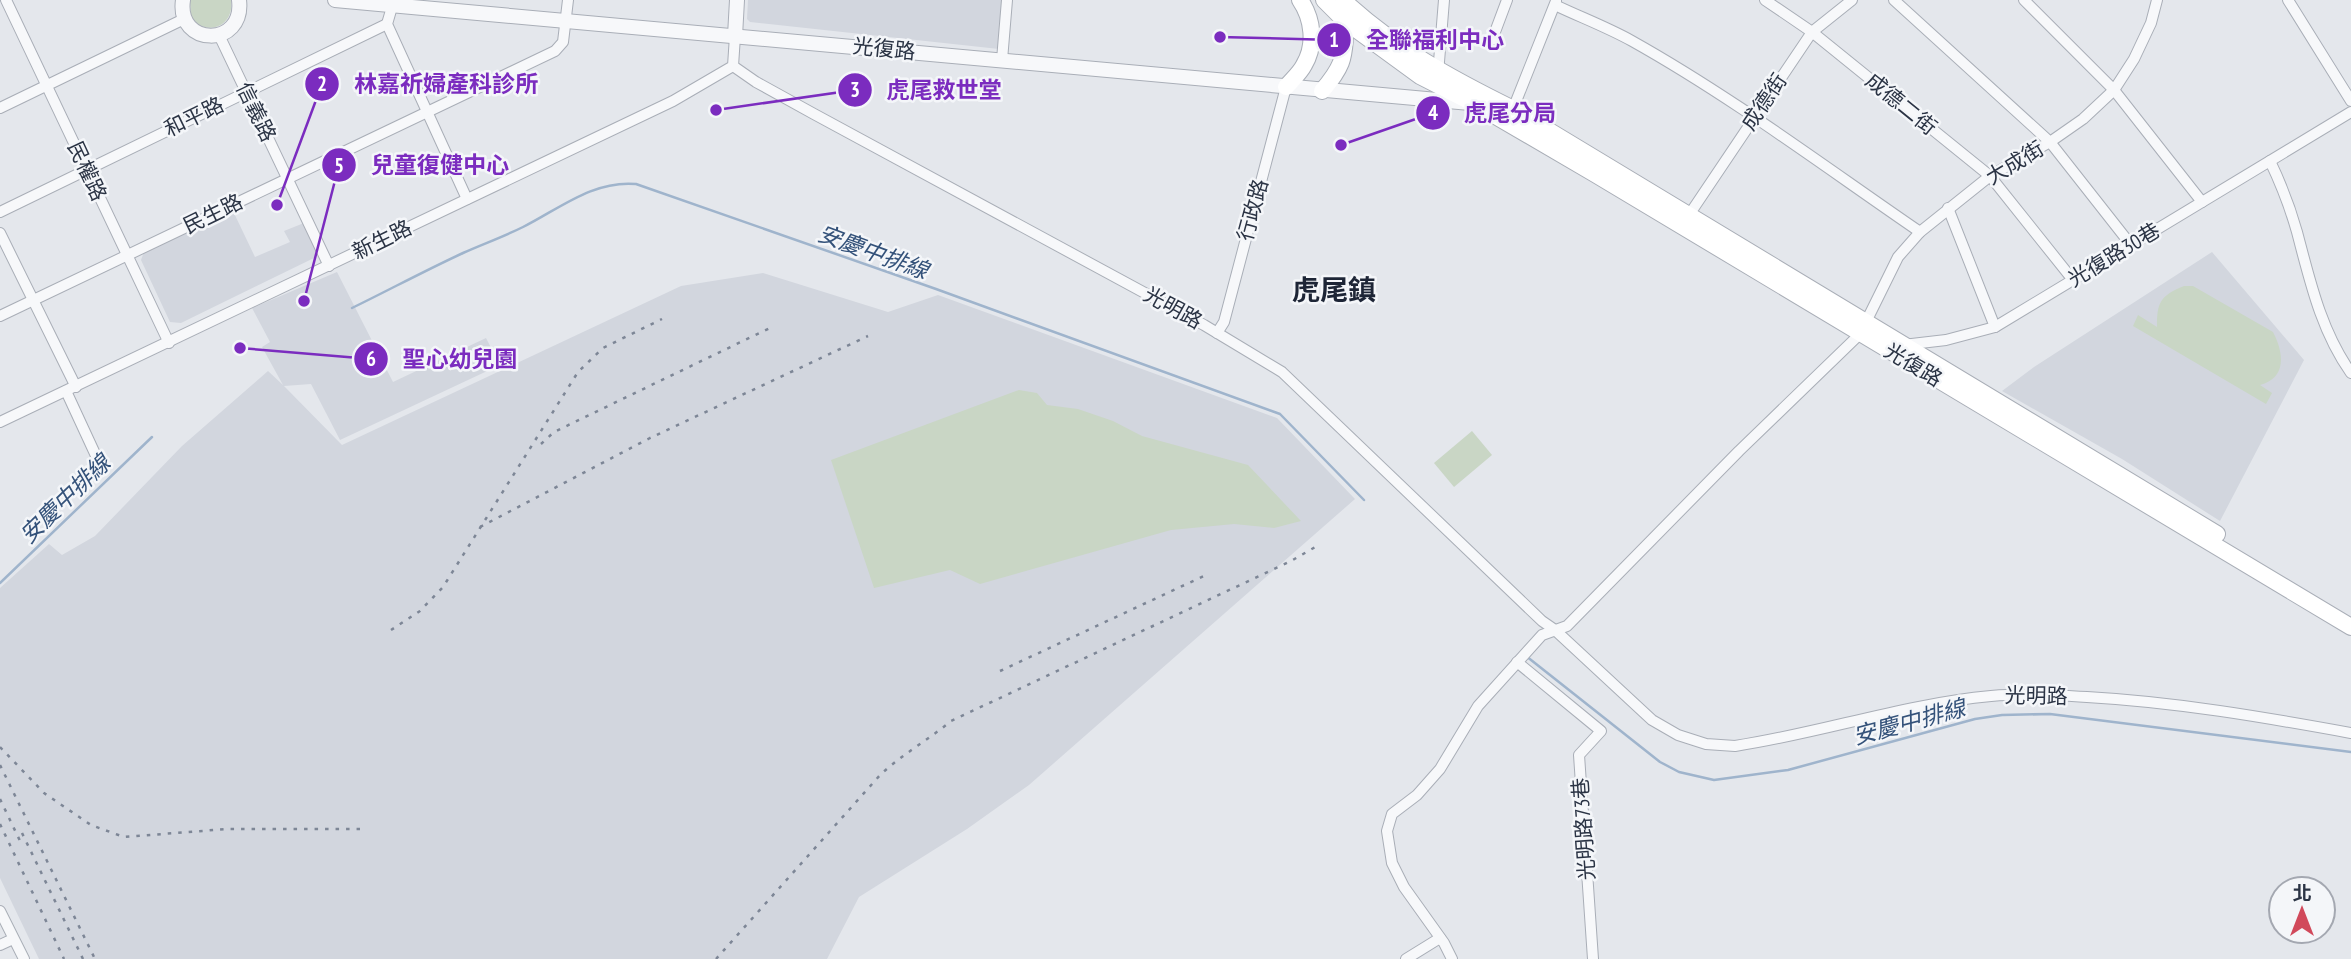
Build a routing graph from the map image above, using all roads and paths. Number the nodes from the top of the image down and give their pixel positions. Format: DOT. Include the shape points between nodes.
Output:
graph roads {
  1 [pos="6,0"];
  2 [pos="183,0"];
  3 [pos="239,0"];
  4 [pos="335,0"];
  5 [pos="568,0"];
  6 [pos="737,0"];
  7 [pos="1007,0"];
  8 [pos="1300,0"];
  9 [pos="1324,0"];
  10 [pos="1444,0"];
  11 [pos="1507,0"];
  12 [pos="1765,0"];
  13 [pos="1852,0"];
  14 [pos="1894,0"];
  15 [pos="2024,0"];
  16 [pos="2157,0"];
  17 [pos="2288,0"];
  18 [pos="1555,2"];
  19 [pos="393,3"];
  20 [pos="1346,3"];
  21 [pos="184,19"];
  22 [pos="566,20"];
  23 [pos="1346,22"];
  24 [pos="387,24"];
  25 [pos="1812,33"];
  26 [pos="219,35"];
  27 [pos="735,36"];
  28 [pos="1492,40"];
  29 [pos="1002,60"];
  30 [pos="733,66"];
  31 [pos="47,86"];
  32 [pos="1437,86"];
  33 [pos="1286,87"];
  34 [pos="2114,90"];
  35 [pos="1322,91"];
  36 [pos="246,92"];
  37 [pos="2351,101"];
  38 [pos="1475,104"];
  39 [pos="0,108"];
  40 [pos="1513,109"];
  41 [pos="2351,112"];
  42 [pos="428,113"];
  43 [pos="1753,117"];
  44 [pos="2050,142"];
  45 [pos="2270,161"];
  46 [pos="86,169"];
  47 [pos="1990,176"];
  48 [pos="288,178"];
  49 [pos="467,199"];
  50 [pos="2202,202"];
  51 [pos="1948,208"];
  52 [pos="0,212"];
  53 [pos="1689,215"];
  54 [pos="1920,232"];
  55 [pos="0,233"];
  56 [pos="2131,245"];
  57 [pos="126,256"];
  58 [pos="329,266"];
  59 [pos="2073,280"];
  60 [pos="32,302"];
  61 [pos="0,316"];
  62 [pos="1995,327"];
  63 [pos="1862,328"];
  64 [pos="1217,333"];
  65 [pos="169,342"];
  66 [pos="1905,345"];
  67 [pos="2351,373"];
  68 [pos="71,389"];
  69 [pos="0,422"];
  70 [pos="97,458"];
  71 [pos="2351,615"];
  72 [pos="2351,627"];
  73 [pos="1555,630"];
  74 [pos="1517,663"];
  75 [pos="2351,733"];
  76 [pos="0,911"];
  77 [pos="7,935"];
  78 [pos="1440,938"];
  79 [pos="0,946"];
  80 [pos="24,959"];
  81 [pos="1406,959"];
  82 [pos="1452,959"];
  83 [pos="1593,959"];
  1 -- 31 [label="street, 民權路"];
  2 -- 21 [label="street"];
  3 -- 26 [label="street" via="236,22"];
  4 -- 19 [label="street, 光復路"];
  5 -- 22 [label="street, 民生路"];
  6 -- 27 [label="street"];
  7 -- 29 [label="street"];
  8 -- 33 [label="main road" via="1312,28 1311,47 1305,65"];
  9 -- 23 [label="main road"];
  10 -- 32 [label="street"];
  11 -- 28 [label="street"];
  12 -- 25 [label="street, 成德二街"];
  13 -- 25 [label="street, 成德街"];
  14 -- 44 [label="street"];
  15 -- 34 [label="street"];
  16 -- 34 [label="street, 大成街" via="2134,59"];
  17 -- 37 [label="street"];
  18 -- 40 [label="street"];
  18 -- 43 [label="street" via="1628,39"];
  19 -- 22 [label="street, 光復路"];
  19 -- 24 [label="street"];
  20 -- 23 [label="main road"];
  20 -- 32 [label="main road"];
  21 -- 26 [label="street" via="202,35"];
  21 -- 31 [label="street"];
  22 -- 27 [label="street, 光復路"];
  22 -- 42 [label="street, 民生路" via="563,42 555,51"];
  23 -- 32 [label="main road"];
  23 -- 35 [label="main road" via="1343,61"];
  24 -- 36 [label="street, 和平路"];
  24 -- 42 [label="street"];
  25 -- 43 [label="street, 成德街"];
  25 -- 47 [label="street, 成德二街"];
  26 -- 36 [label="street, 信義路"];
  27 -- 29 [label="street, 光復路"];
  27 -- 30 [label="street"];
  29 -- 33 [label="street, 光復路"];
  30 -- 49 [label="street, 新生路" via="673,101"];
  30 -- 64 [label="street, 光明路"];
  31 -- 39 [label="street"];
  31 -- 46 [label="street, 民權路"];
  32 -- 35 [label="street, 光復路"];
  32 -- 38 [label="main road"];
  32 -- 40 [label="main road"];
  33 -- 35 [label="street, 光復路"];
  33 -- 64 [label="street, 行政路"];
  34 -- 44 [label="street, 大成街"];
  34 -- 50 [label="street"];
  36 -- 46 [label="street, 和平路"];
  36 -- 48 [label="street, 信義路"];
  38 -- 40 [label="street, 光復路"];
  38 -- 63 [label="main road, 光復路"];
  40 -- 53 [label="main road, 光復路"];
  41 -- 45 [label="street, 光復路30巷"];
  42 -- 48 [label="street, 民生路"];
  42 -- 49 [label="street"];
  43 -- 53 [label="street, 成德街"];
  43 -- 54 [label="street"];
  44 -- 47 [label="street, 大成街"];
  44 -- 56 [label="street"];
  45 -- 50 [label="street, 光復路30巷"];
  45 -- 67 [label="street" via="2285,194 2318,309"];
  46 -- 52 [label="street, 和平路"];
  46 -- 57 [label="street, 民權路"];
  47 -- 51 [label="street, 大成街"];
  47 -- 59 [label="street, 成德二街"];
  48 -- 57 [label="street, 民生路"];
  48 -- 58 [label="street, 信義路"];
  49 -- 58 [label="street, 新生路"];
  50 -- 56 [label="street, 光復路30巷"];
  51 -- 54 [label="street, 大成街"];
  51 -- 62 [label="street"];
  53 -- 63 [label="main road, 光復路"];
  54 -- 63 [label="street, 大成街" via="1898,257"];
  55 -- 60 [label="street"];
  56 -- 59 [label="street, 光復路30巷"];
  57 -- 60 [label="street, 民生路"];
  57 -- 65 [label="street, 民權路"];
  58 -- 65 [label="street, 新生路"];
  59 -- 62 [label="street, 光復路30巷"];
  60 -- 61 [label="street, 民生路"];
  60 -- 68 [label="street"];
  62 -- 66 [label="street, 光復路30巷"];
  63 -- 66 [label="main road, 光復路"];
  63 -- 72 [label="main road, 光復路"];
  63 -- 73 [label="street" via="1567,626"];
  64 -- 73 [label="street, 光明路" via="1282,372"];
  65 -- 68 [label="street, 新生路"];
  66 -- 71 [label="main road, 光復路"];
  68 -- 69 [label="street, 新生路"];
  68 -- 70 [label="street"];
  73 -- 74 [label="street" via="1542,635"];
  73 -- 75 [label="street, 光明路" via="1652,720 1706,744 1735,746 1932,703 1994,695 2127,699"];
  74 -- 78 [label="street" via="1478,706 1440,769 1392,814 1387,831 1392,863"];
  74 -- 83 [label="street, 光明路73巷" via="1601,732 1579,755"];
  76 -- 77 [label="street"];
  77 -- 79 [label="street"];
  77 -- 80 [label="street"];
  78 -- 81 [label="street"];
  78 -- 82 [label="street"];
}
